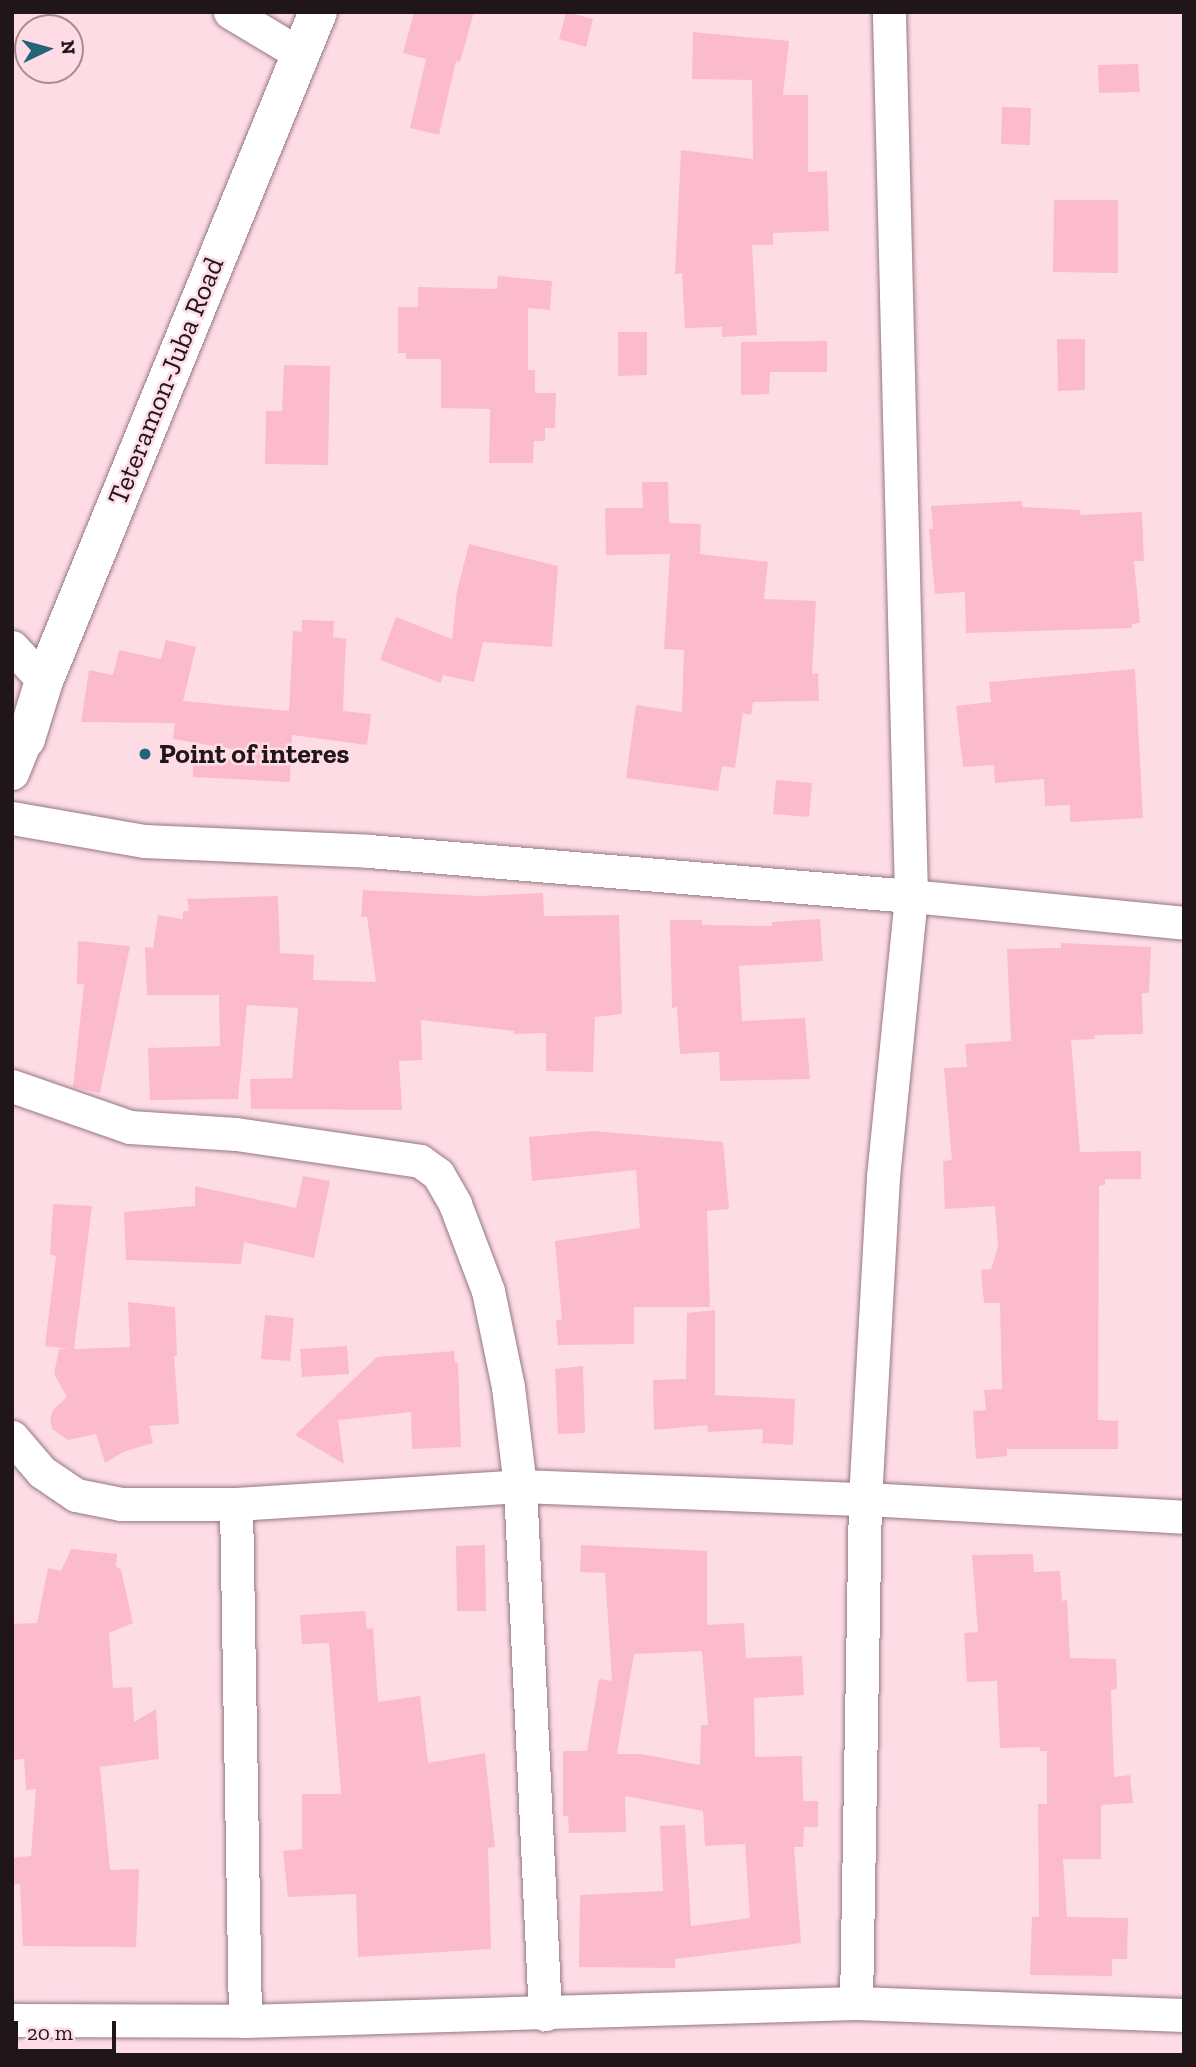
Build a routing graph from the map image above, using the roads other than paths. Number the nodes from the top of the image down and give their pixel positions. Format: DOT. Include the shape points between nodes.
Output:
graph roads {
  1 [pos="230,12"];
  2 [pos="317,12"];
  3 [pos="889,12"];
  4 [pos="300,54"];
  5 [pos="12,647"];
  6 [pos="44,681"];
  7 [pos="17,751"];
  8 [pos="12,818"];
  9 [pos="911,896"];
  10 [pos="1184,923"];
  11 [pos="12,1086"];
  12 [pos="12,1437"];
  13 [pos="520,1486"];
  14 [pos="864,1499"];
  15 [pos="236,1504"];
  16 [pos="1184,1517"];
  17 [pos="856,2003"];
  18 [pos="545,2014"];
  19 [pos="1184,2015"];
  20 [pos="12,2020"];
  21 [pos="245,2021"];
  1 -- 4 [label="street"];
  2 -- 4 [label="street, Teteramon-Juba Road"];
  3 -- 9 [label="street"];
  4 -- 6 [label="street, Teteramon-Juba Road"];
  5 -- 6 [label="street"];
  6 -- 7 [label="street, Teteramon-Juba Road"];
  8 -- 9 [label="street" via="144,841 369,850"];
  9 -- 10 [label="street"];
  9 -- 14 [label="street" via="883,1177"];
  11 -- 13 [label="street" via="130,1127 236,1134 407,1159 420,1161 438,1174 455,1204 488,1291 508,1387"];
  12 -- 15 [label="street" via="42,1472 76,1495 121,1504"];
  13 -- 14 [label="street"];
  13 -- 15 [label="street"];
  13 -- 18 [label="street"];
  14 -- 16 [label="street"];
  14 -- 17 [label="street"];
  15 -- 21 [label="street"];
  17 -- 18 [label="street"];
  17 -- 19 [label="street"];
  18 -- 21 [label="street"];
  20 -- 21 [label="street"];
}
